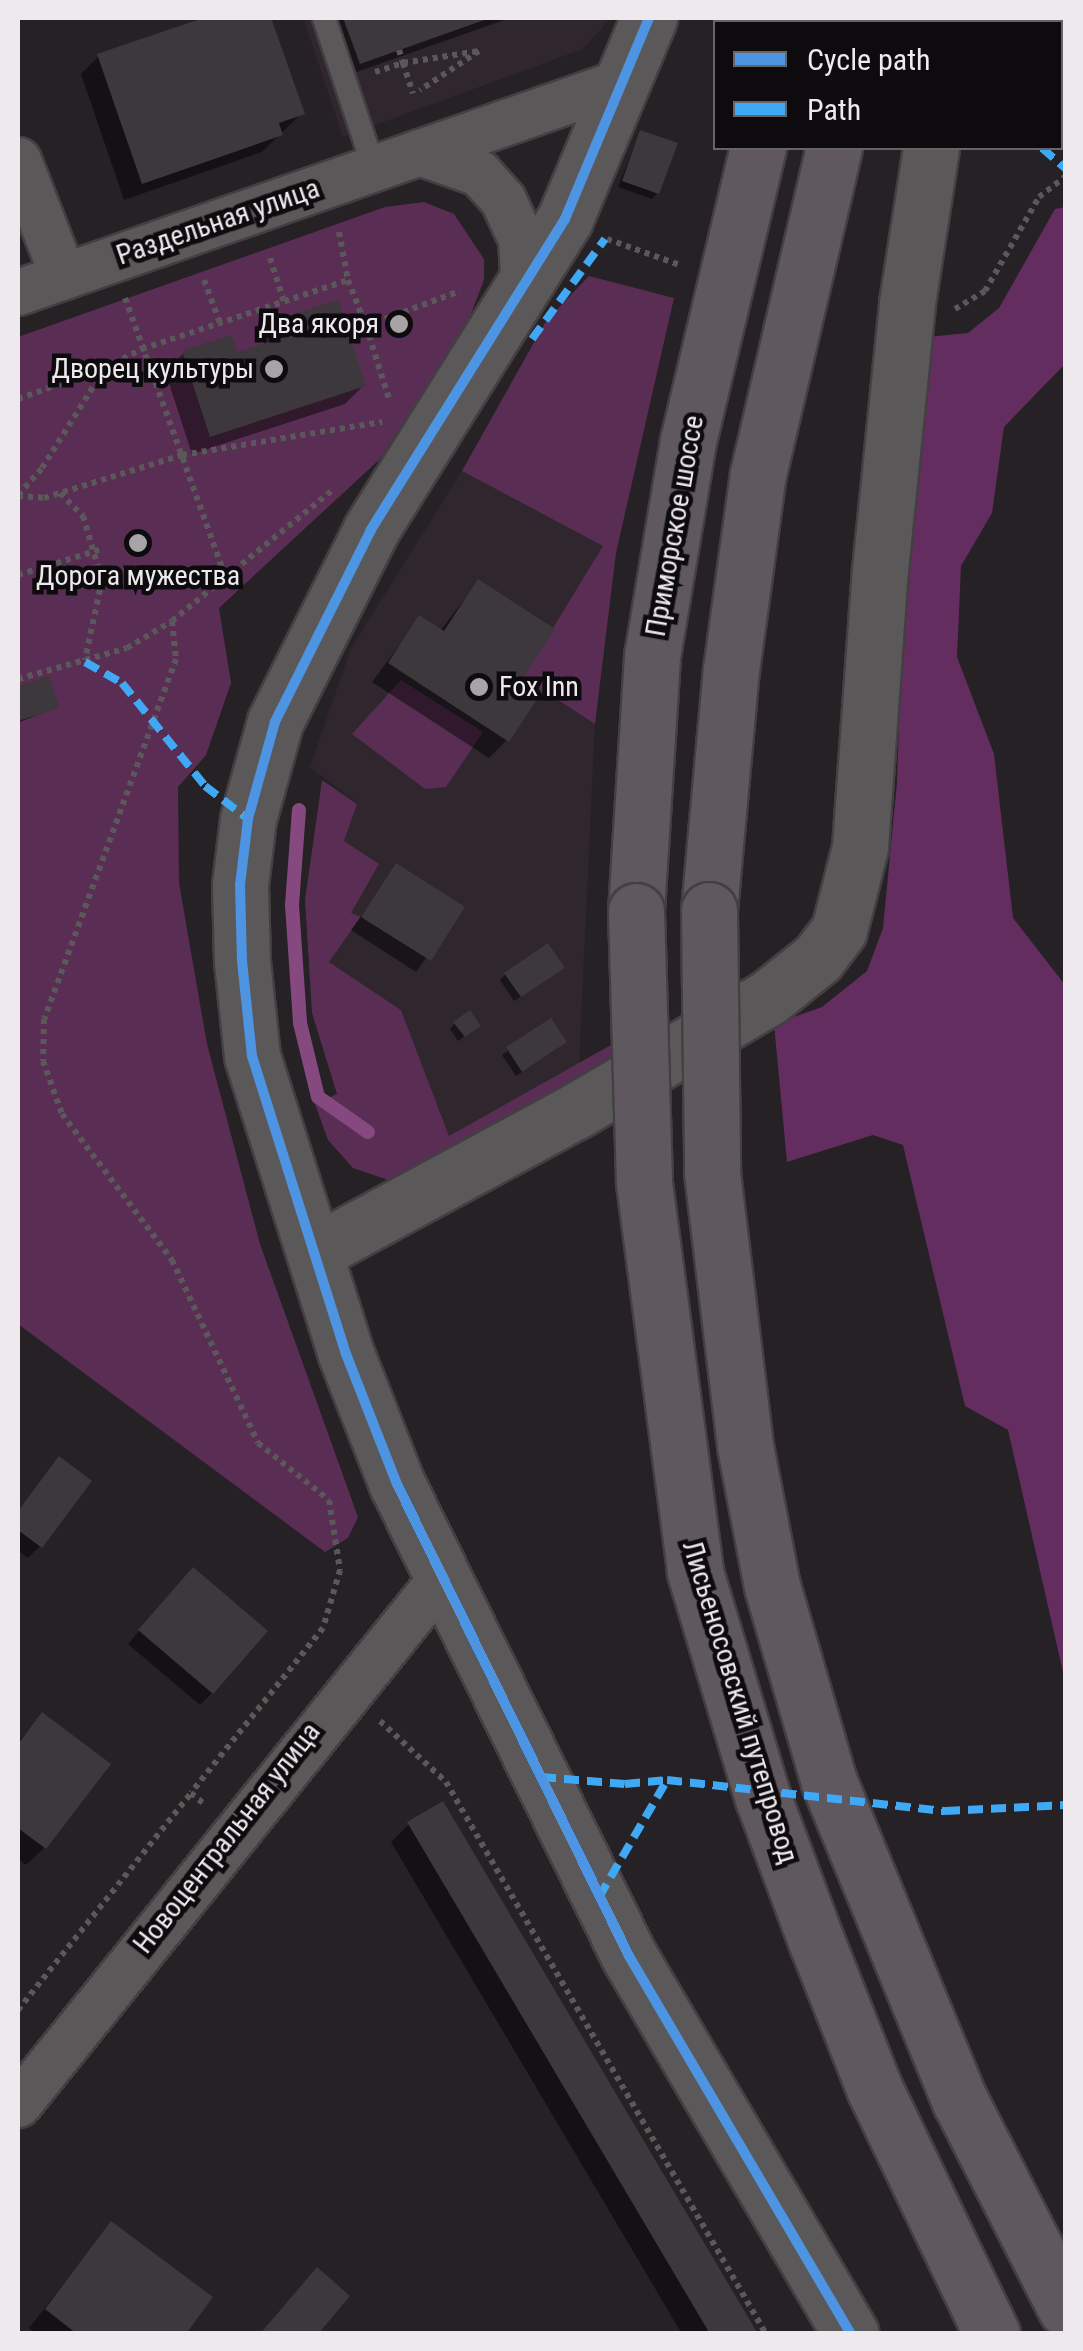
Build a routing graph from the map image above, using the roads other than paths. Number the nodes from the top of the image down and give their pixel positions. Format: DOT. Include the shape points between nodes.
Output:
graph roads {
  1 [pos="324,18"];
  2 [pos="649,18"];
  3 [pos="624,81"];
  4 [pos="758,150"];
  5 [pos="834,150"];
  6 [pos="931,150"];
  7 [pos="419,152"];
  8 [pos="18,160"];
  9 [pos="374,168"];
  10 [pos="63,276"];
  11 [pos="500,287"];
  12 [pos="18,292"];
  13 [pos="636,911"];
  14 [pos="315,1252"];
  15 [pos="442,1577"];
  16 [pos="18,2104"];
  17 [pos="1066,2308"];
  18 [pos="850,2334"];
  19 [pos="992,2334"];
  1 -- 9 [label="lane"];
  2 -- 3 [label="street"];
  3 -- 7 [label="street, Раздельная улица"];
  3 -- 11 [label="street" via="565,220"];
  4 -- 13 [label="main road, Приморское шоссе" via="688,441 652,656"];
  5 -- 17 [label="main road, bridge" via="758,474 731,670 709,910 712,1174 746,1446 772,1586 830,1782 960,2100"];
  6 -- 14 [label="street" via="907,303 860,847 839,930 818,958 768,998"];
  7 -- 9 [label="street, Раздельная улица"];
  7 -- 11 [label="street" via="480,173 503,200 521,238"];
  8 -- 10 [label="street"];
  9 -- 10 [label="street, Раздельная улица"];
  10 -- 12 [label="street, Раздельная улица"];
  11 -- 14 [label="street" via="309,644 275,722 248,819 240,885 252,1056"];
  13 -- 19 [label="main road, Лисьеносовский путепровод, bridge" via="644,1183 695,1572 763,1798 817,1943 875,2090"];
  14 -- 15 [label="street" via="352,1370"];
  15 -- 16 [label="street, Новоцентральная улица"];
  15 -- 18 [label="street" via="629,1956"];
}
